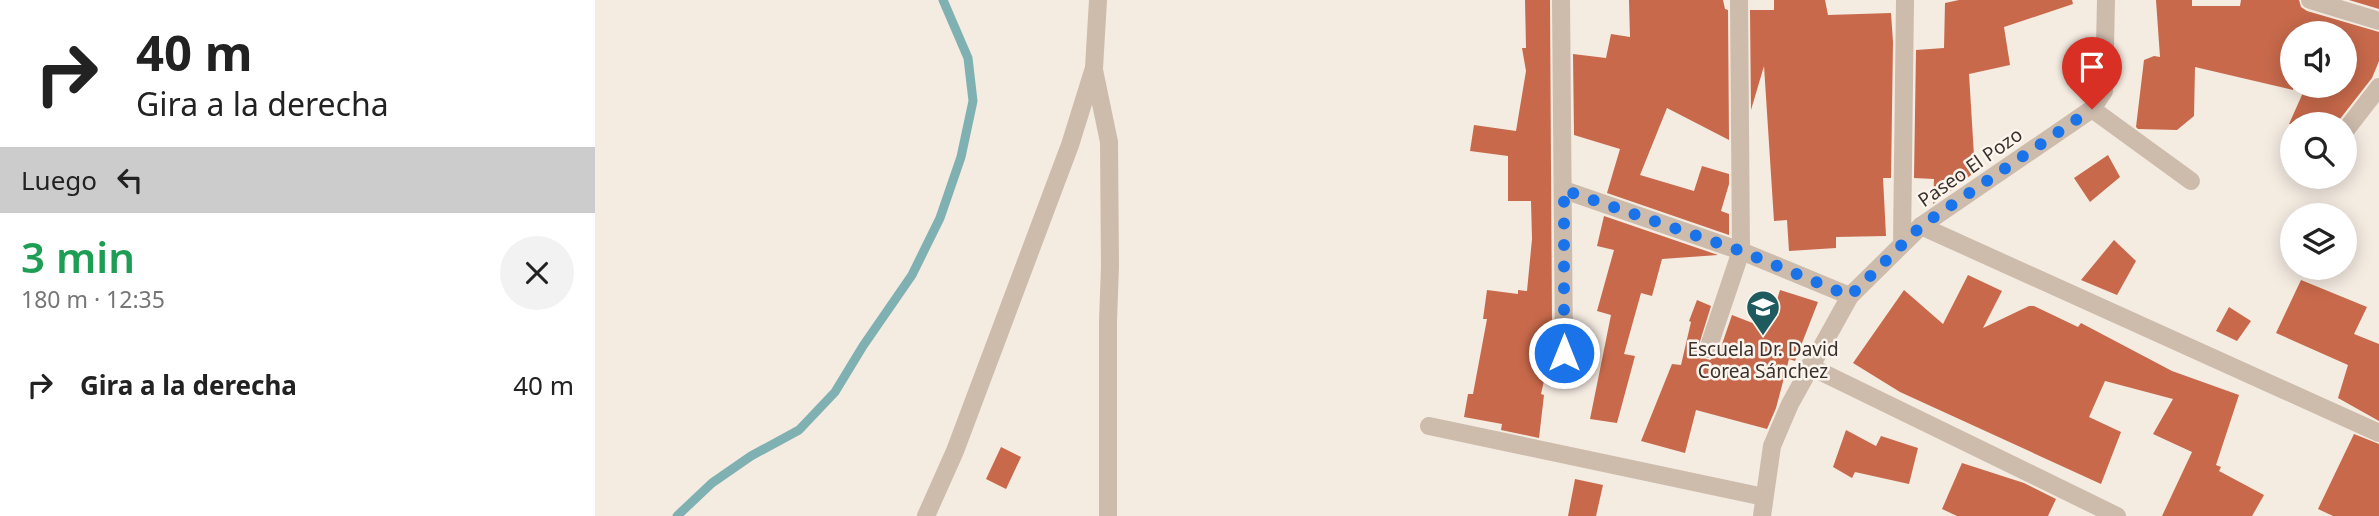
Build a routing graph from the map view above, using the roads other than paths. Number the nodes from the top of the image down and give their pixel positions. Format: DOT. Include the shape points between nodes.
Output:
graph roads {
  1 [pos="1098,0"];
  2 [pos="1561,0"];
  3 [pos="1739,0"];
  4 [pos="1905,0"];
  5 [pos="2106,0"];
  6 [pos="2310,0"];
  7 [pos="2379,21"];
  8 [pos="1094,68"];
  9 [pos="2379,87"];
  10 [pos="2092,109"];
  11 [pos="2357,115"];
  12 [pos="2191,181"];
  13 [pos="1564,190"];
  14 [pos="1921,226"];
  15 [pos="1902,244"];
  16 [pos="1741,251"];
  17 [pos="1850,296"];
  18 [pos="1708,349"];
  19 [pos="1564,353"];
  20 [pos="1809,366"];
  21 [pos="1429,426"];
  22 [pos="2379,433"];
  23 [pos="1764,497"];
  24 [pos="926,516"];
  25 [pos="1108,516"];
  26 [pos="1762,516"];
  27 [pos="2117,516"];
  1 -- 8 [label="street"];
  2 -- 13 [label="street"];
  3 -- 16 [label="street"];
  4 -- 15 [label="street"];
  5 -- 10 [label="street" via="2104,91"];
  6 -- 7 [label="street"];
  8 -- 24 [label="street" via="1070,145 955,451"];
  8 -- 25 [label="street" via="1109,142"];
  9 -- 11 [label="street"];
  10 -- 12 [label="street"];
  10 -- 14 [label="street, Paseo El Pozo"];
  13 -- 16 [label="street"];
  13 -- 19 [label="street"];
  14 -- 15 [label="street, Paseo El Pozo"];
  14 -- 22 [label="street"];
  15 -- 17 [label="street, Paseo El Pozo"];
  16 -- 17 [label="street"];
  16 -- 18 [label="street"];
  17 -- 20 [label="street, Paseo El Pozo"];
  20 -- 23 [label="street, Paseo El Pozo" via="1772,446"];
  20 -- 27 [label="street"];
  21 -- 23 [label="street"];
  23 -- 26 [label="street, Paseo El Pozo"];
}
